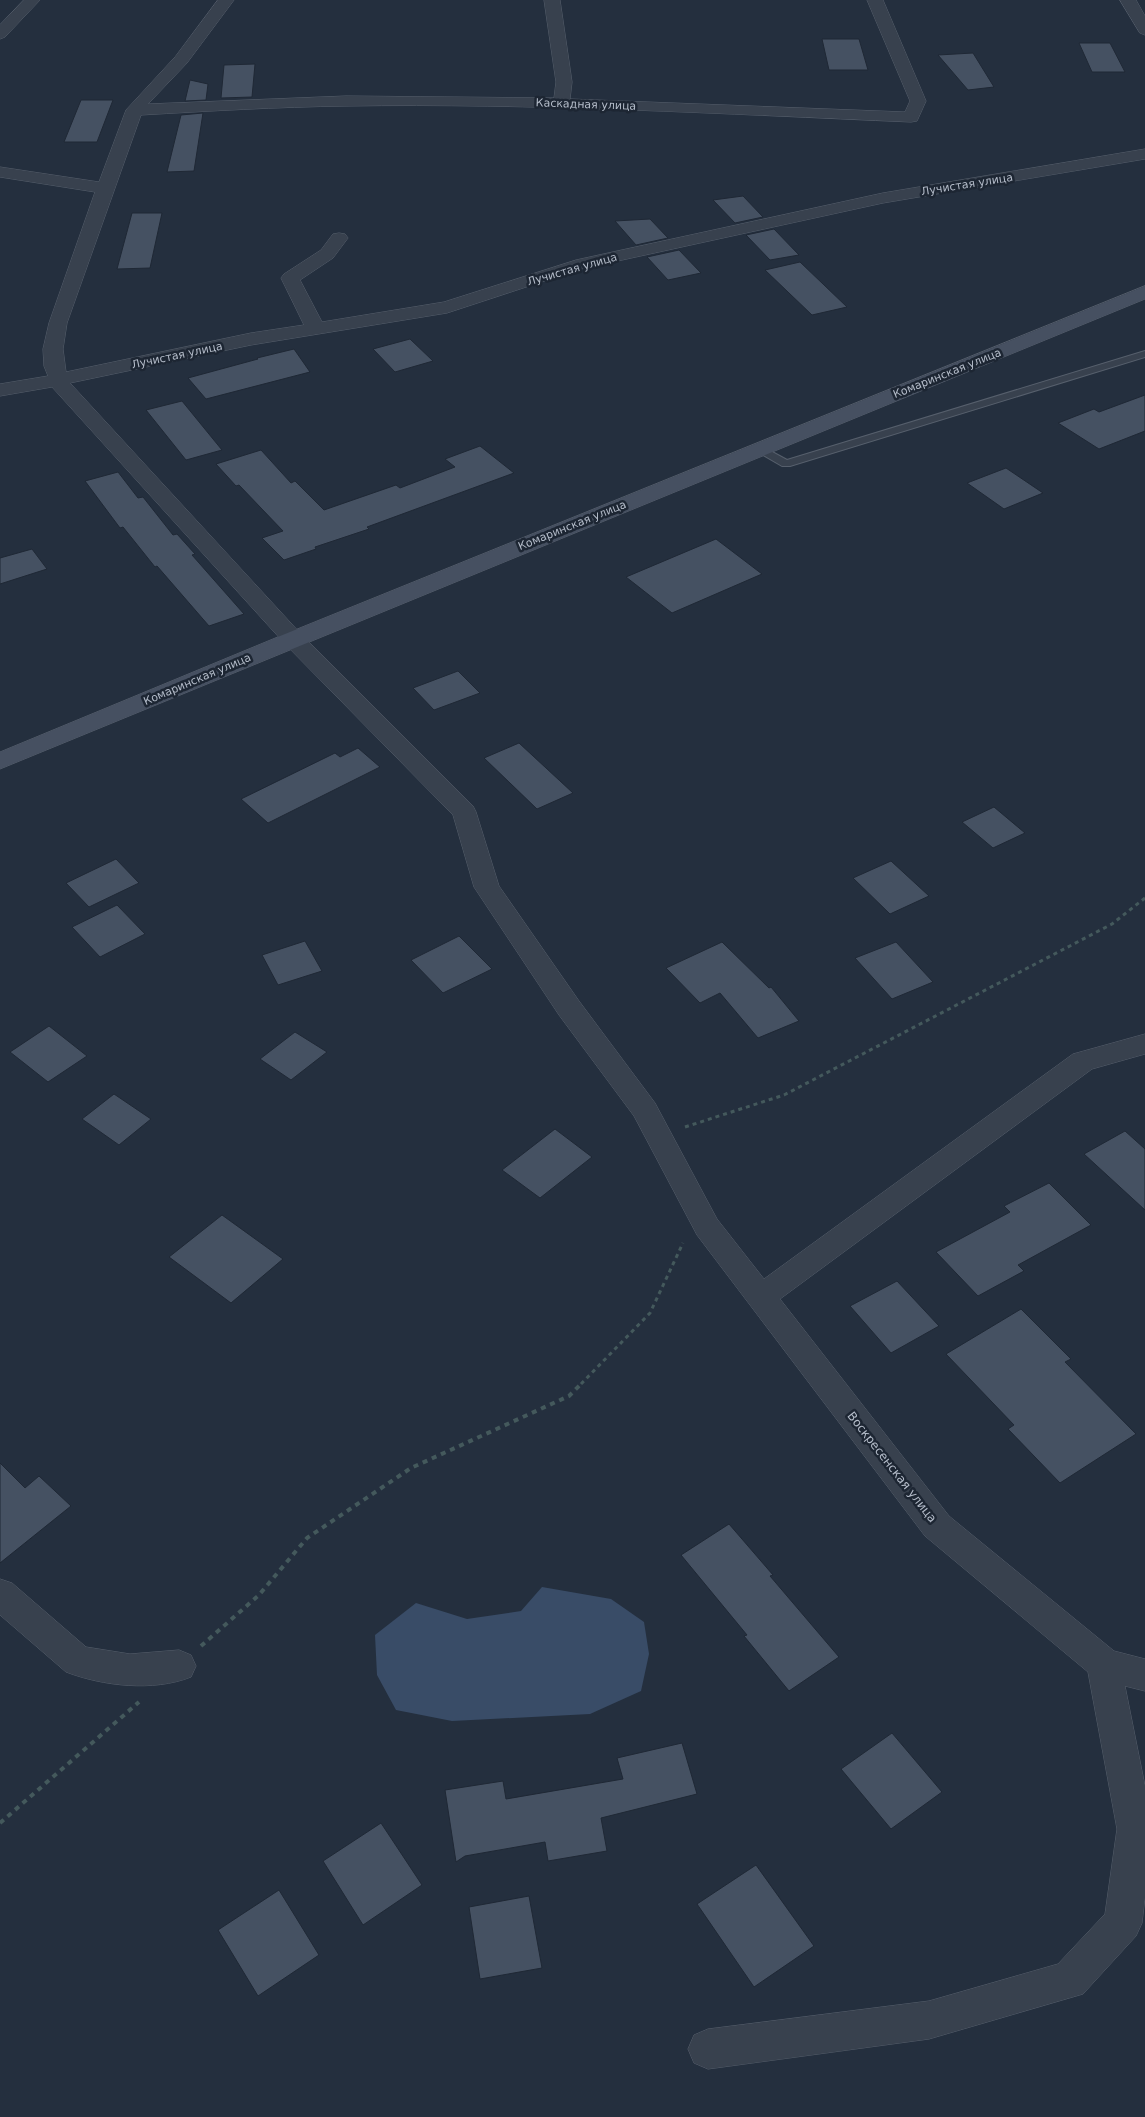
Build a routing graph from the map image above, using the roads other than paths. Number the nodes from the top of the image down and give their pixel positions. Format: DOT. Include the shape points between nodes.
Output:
graph roads {
  1 [pos="32,0"];
  2 [pos="226,0"];
  3 [pos="552,0"];
  4 [pos="875,0"];
  5 [pos="1128,0"];
  6 [pos="1145,30"];
  7 [pos="0,34"];
  8 [pos="561,103"];
  9 [pos="134,110"];
  10 [pos="1145,154"];
  11 [pos="0,172"];
  12 [pos="105,188"];
  13 [pos="339,238"];
  14 [pos="1145,292"];
  15 [pos="316,329"];
  16 [pos="1145,354"];
  17 [pos="58,380"];
  18 [pos="0,390"];
  19 [pos="759,449"];
  20 [pos="293,639"];
  21 [pos="0,761"];
  22 [pos="1145,1044"];
  23 [pos="761,1297"];
  24 [pos="0,1594"];
  25 [pos="1104,1664"];
  26 [pos="179,1666"];
  27 [pos="1145,1675"];
  28 [pos="708,2049"];
  1 -- 7 [label="street"];
  2 -- 9 [label="street" via="181,60"];
  3 -- 8 [label="street" via="564,82"];
  4 -- 8 [label="street, Каскадная улица" via="918,101 911,117"];
  5 -- 6 [label="street"];
  8 -- 9 [label="street, Каскадная улица" via="375,101"];
  9 -- 12 [label="street"];
  10 -- 15 [label="street, Лучистая улица" via="884,198 698,237 576,265 447,308"];
  11 -- 12 [label="street"];
  12 -- 17 [label="street" via="58,323 53,349"];
  13 -- 15 [label="street" via="326,254 290,278"];
  14 -- 19 [label="street, Комаринская улица"];
  15 -- 17 [label="street, Лучистая улица" via="251,339"];
  16 -- 19 [label="lane" via="786,464"];
  17 -- 18 [label="street, Лучистая улица"];
  17 -- 20 [label="street, Воскресенская улица"];
  19 -- 20 [label="street, Комаринская улица"];
  20 -- 21 [label="street, Комаринская улица"];
  20 -- 23 [label="street, Воскресенская улица" via="464,812 487,887 569,1008 645,1110 703,1219"];
  22 -- 23 [label="street" via="1082,1061"];
  23 -- 25 [label="street, Воскресенская улица" via="937,1526"];
  24 -- 26 [label="street" via="78,1660 130,1670"];
  25 -- 27 [label="street, Воскресенская улица"];
  25 -- 28 [label="street" via="1135,1829 1123,1923 1070,1980 929,2020"];
}
